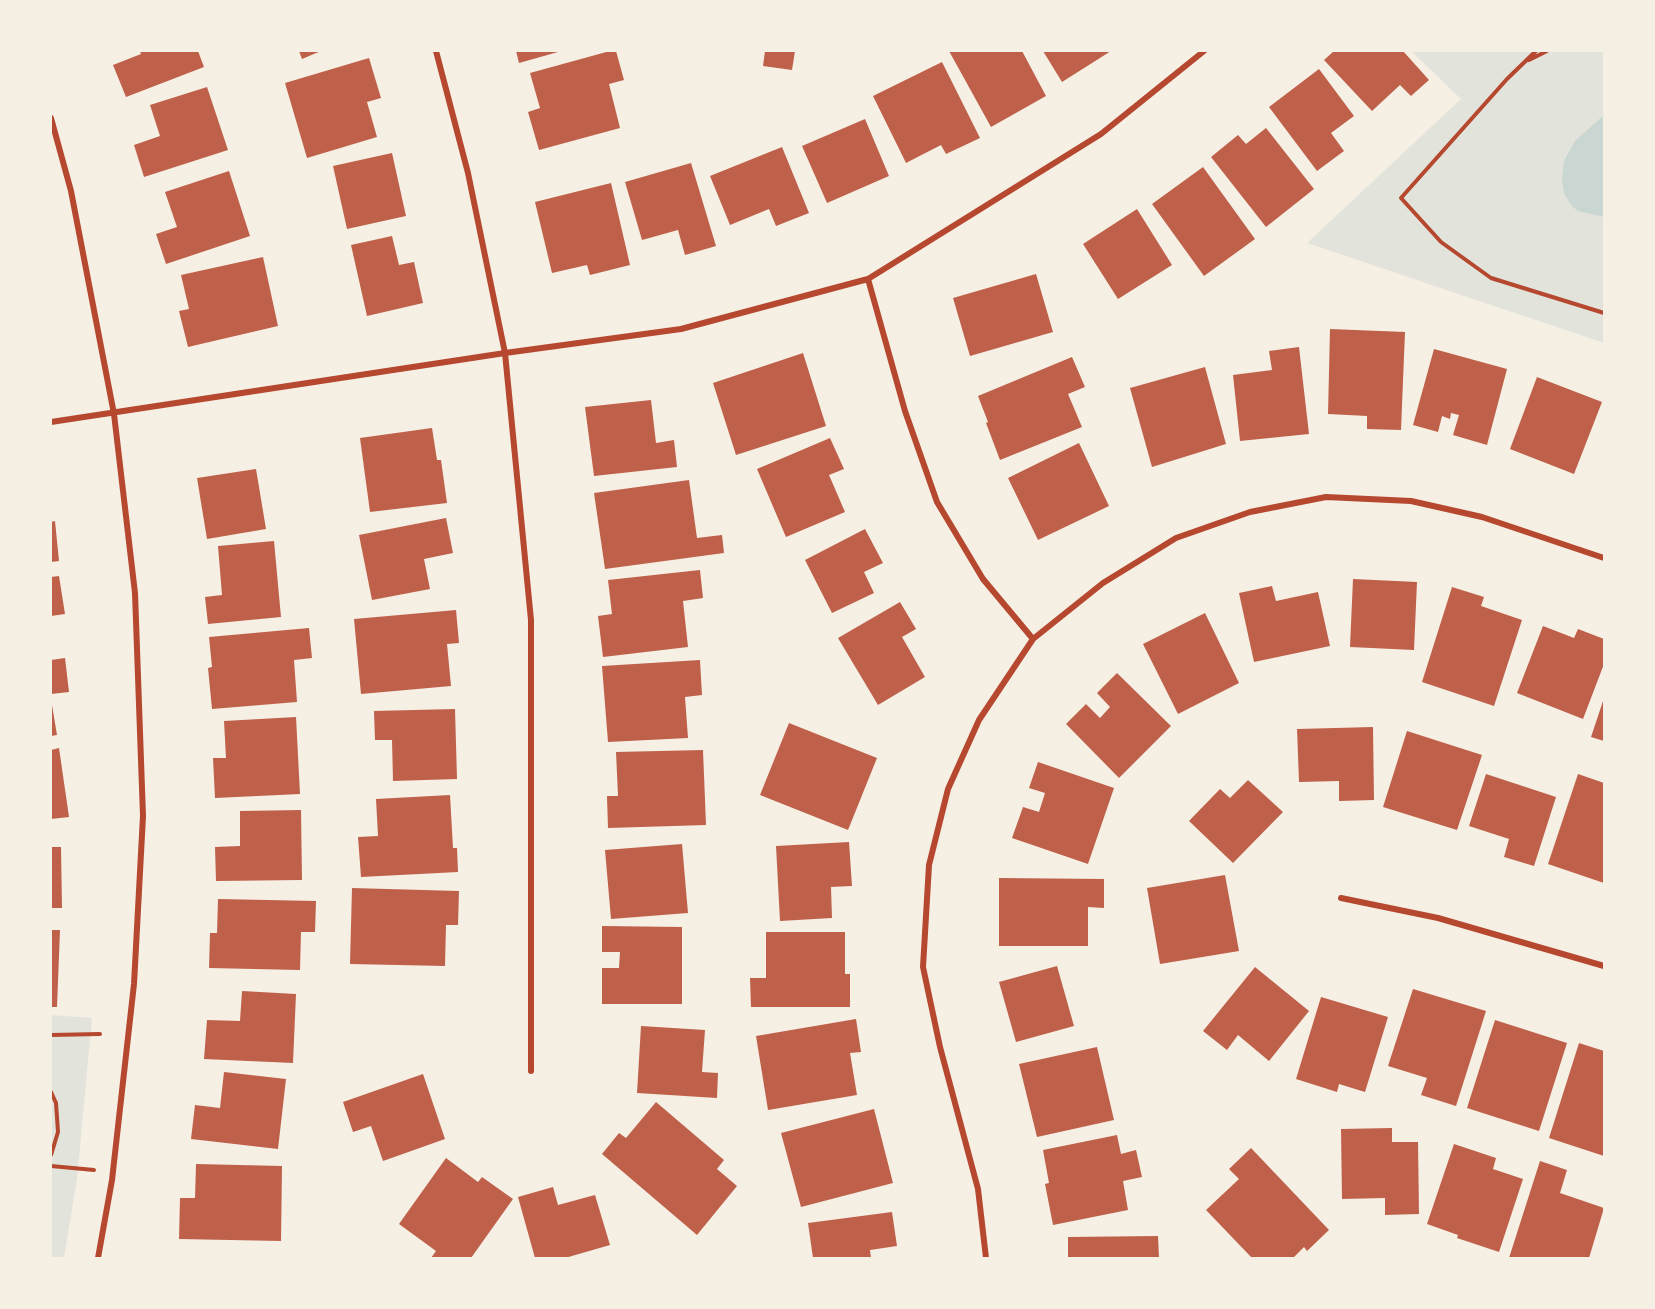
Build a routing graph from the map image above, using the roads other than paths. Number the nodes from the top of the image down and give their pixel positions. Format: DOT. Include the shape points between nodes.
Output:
graph roads {
  1 [pos="436,51"];
  2 [pos="1204,51"];
  3 [pos="51,118"];
  4 [pos="868,279"];
  5 [pos="505,353"];
  6 [pos="114,414"];
  7 [pos="51,422"];
  8 [pos="1604,558"];
  9 [pos="1033,639"];
  10 [pos="1341,898"];
  11 [pos="1604,966"];
  12 [pos="531,1071"];
  13 [pos="98,1258"];
  14 [pos="986,1258"];
  1 -- 5 [label="street" via="468,173"];
  2 -- 4 [label="street" via="1101,134"];
  3 -- 6 [label="street" via="71,191"];
  4 -- 5 [label="street" via="681,329"];
  4 -- 9 [label="street" via="905,411 937,502 982,579"];
  5 -- 6 [label="street"];
  5 -- 12 [label="street" via="531,621"];
  6 -- 7 [label="street"];
  6 -- 13 [label="street" via="135,594 143,816 134,984 113,1171"];
  8 -- 9 [label="street" via="1482,517 1411,501 1326,497 1250,512 1176,538 1104,583"];
  9 -- 14 [label="street" via="979,720 948,789 929,865 923,967 978,1189"];
  10 -- 11 [label="street" via="1438,918"];
}
